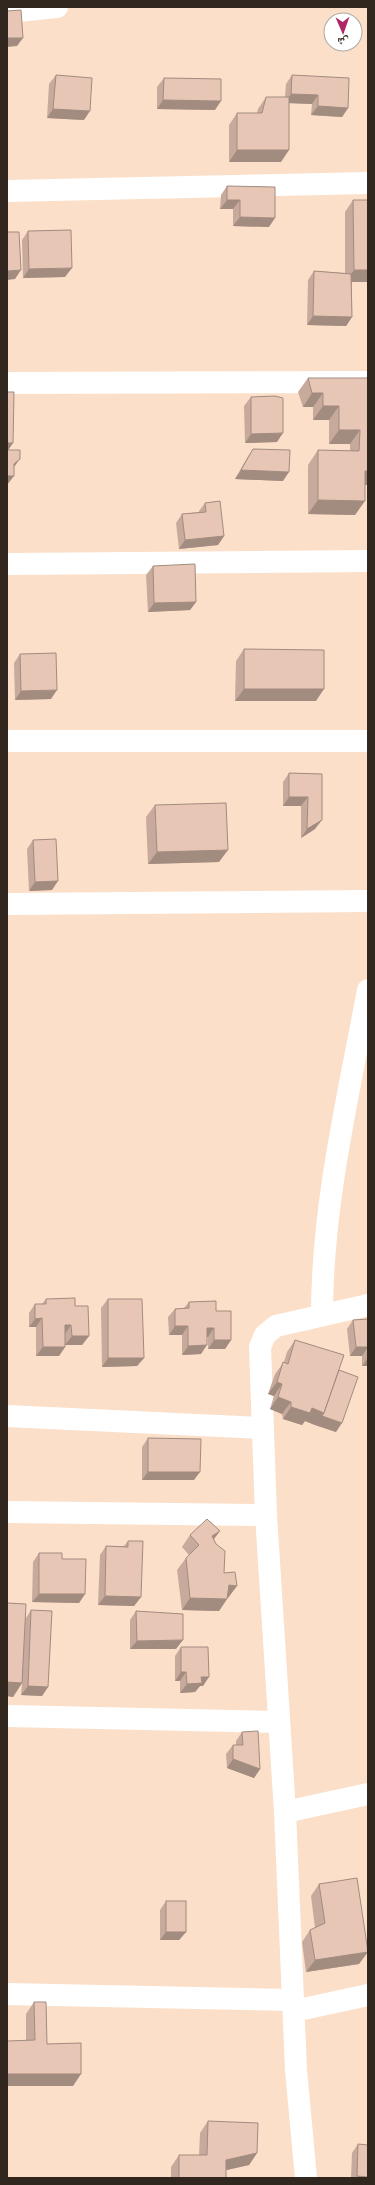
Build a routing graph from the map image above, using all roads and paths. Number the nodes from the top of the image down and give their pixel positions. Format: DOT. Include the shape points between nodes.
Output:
graph roads {
  1 [pos="57,7"];
  2 [pos="7,12"];
  3 [pos="368,183"];
  4 [pos="7,191"];
  5 [pos="368,382"];
  6 [pos="7,383"];
  7 [pos="368,561"];
  8 [pos="7,564"];
  9 [pos="7,741"];
  10 [pos="368,741"];
  11 [pos="368,901"];
  12 [pos="7,904"];
  13 [pos="368,990"];
  14 [pos="368,1305"];
  15 [pos="322,1315"];
  16 [pos="7,1416"];
  17 [pos="262,1428"];
  18 [pos="7,1512"];
  19 [pos="266,1515"];
  20 [pos="7,1716"];
  21 [pos="279,1722"];
  22 [pos="368,1794"];
  23 [pos="285,1812"];
  24 [pos="7,1994"];
  25 [pos="368,1995"];
  26 [pos="293,2005"];
  27 [pos="306,2178"];
  1 -- 2 [label="street"];
  3 -- 4 [label="street"];
  5 -- 6 [label="street"];
  7 -- 8 [label="street"];
  9 -- 10 [label="street"];
  11 -- 12 [label="street"];
  13 -- 15 [label="street" via="329,1205 322,1277"];
  14 -- 15 [label="street"];
  15 -- 17 [label="street" via="276,1326 265,1336 260,1347"];
  16 -- 17 [label="street"];
  17 -- 19 [label="street"];
  18 -- 19 [label="street"];
  19 -- 21 [label="street"];
  20 -- 21 [label="street"];
  21 -- 23 [label="street"];
  22 -- 23 [label="street"];
  23 -- 26 [label="street"];
  24 -- 26 [label="street"];
  25 -- 26 [label="street"];
  26 -- 27 [label="street"];
}
